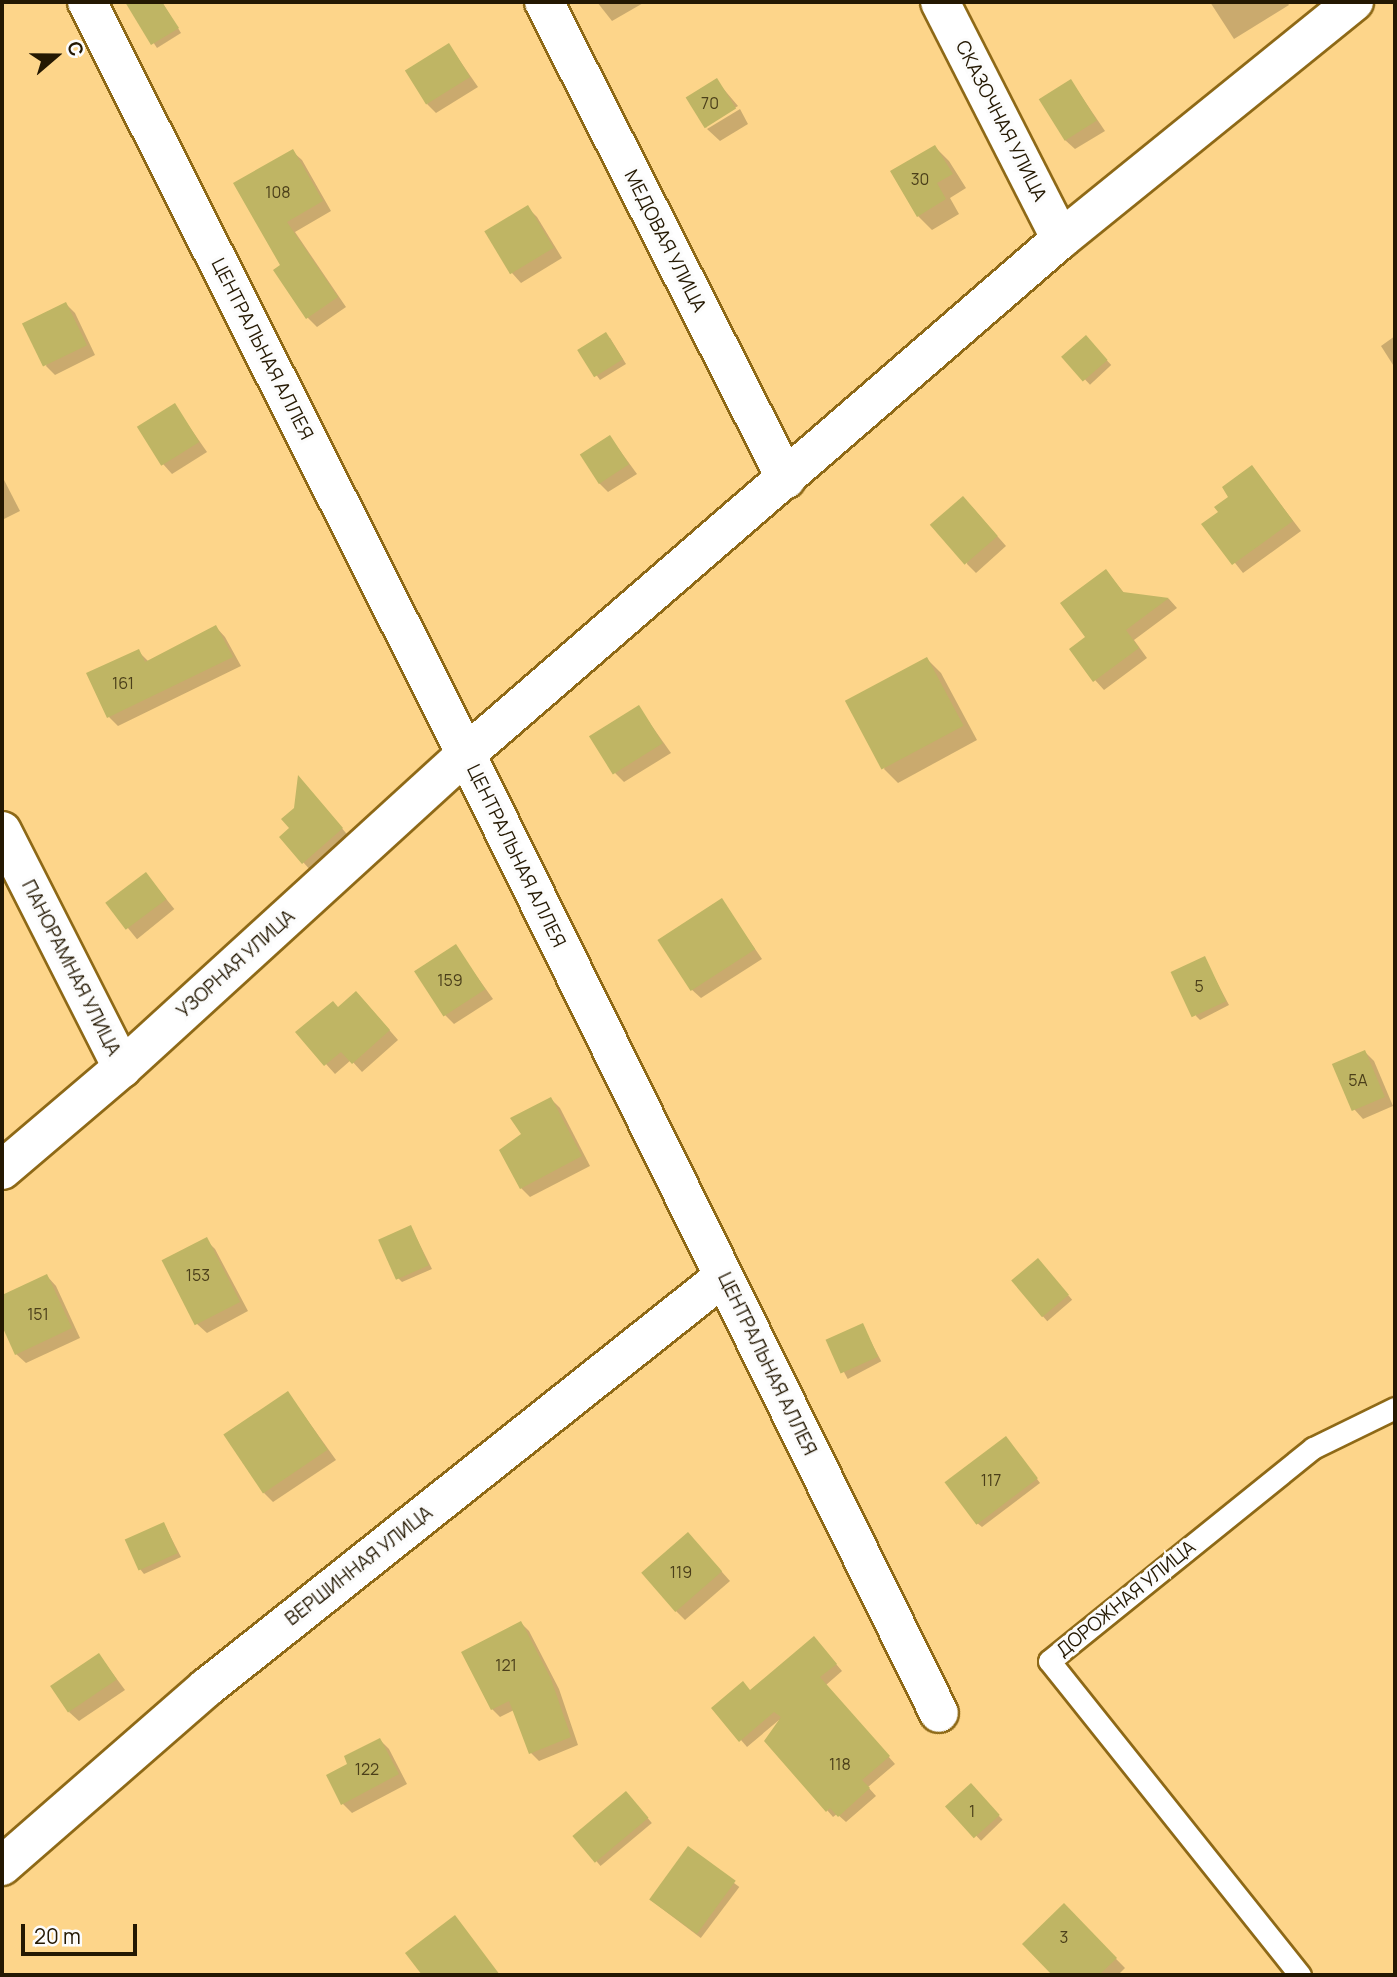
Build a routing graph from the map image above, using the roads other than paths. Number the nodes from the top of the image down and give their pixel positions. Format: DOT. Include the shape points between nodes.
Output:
graph roads {
  1 [pos="87,2"];
  2 [pos="544,2"];
  3 [pos="940,2"];
  4 [pos="1354,2"];
  5 [pos="1061,239"];
  6 [pos="786,480"];
  7 [pos="466,754"];
  8 [pos="2,831"];
  9 [pos="122,1068"];
  10 [pos="2,1170"];
  11 [pos="723,1277"];
  12 [pos="1395,1408"];
  13 [pos="939,1713"];
  14 [pos="2,1866"];
  15 [pos="1300,1975"];
  1 -- 7 [label="street, ЦЕНТРАЛЬНАЯ АЛЛЕЯ"];
  2 -- 6 [label="street, МЕДОВАЯ УЛИЦА"];
  3 -- 5 [label="street, СКАЗОЧНАЯ УЛИЦА"];
  4 -- 5 [label="street, УЗОРНАЯ УЛИЦА"];
  5 -- 6 [label="street, УЗОРНАЯ УЛИЦА"];
  6 -- 7 [label="street, УЗОРНАЯ УЛИЦА"];
  7 -- 9 [label="street, УЗОРНАЯ УЛИЦА"];
  7 -- 11 [label="street, ЦЕНТРАЛЬНАЯ АЛЛЕЯ"];
  8 -- 9 [label="street, ПАНОРАМНАЯ УЛИЦА"];
  9 -- 10 [label="street, УЗОРНАЯ УЛИЦА"];
  11 -- 13 [label="street, ЦЕНТРАЛЬНАЯ АЛЛЕЯ"];
  11 -- 14 [label="street, ВЕРШИННАЯ УЛИЦА" via="206,1688"];
  12 -- 15 [label="lane, ДОРОЖНАЯ УЛИЦА" via="1313,1448 1049,1661"];
}
